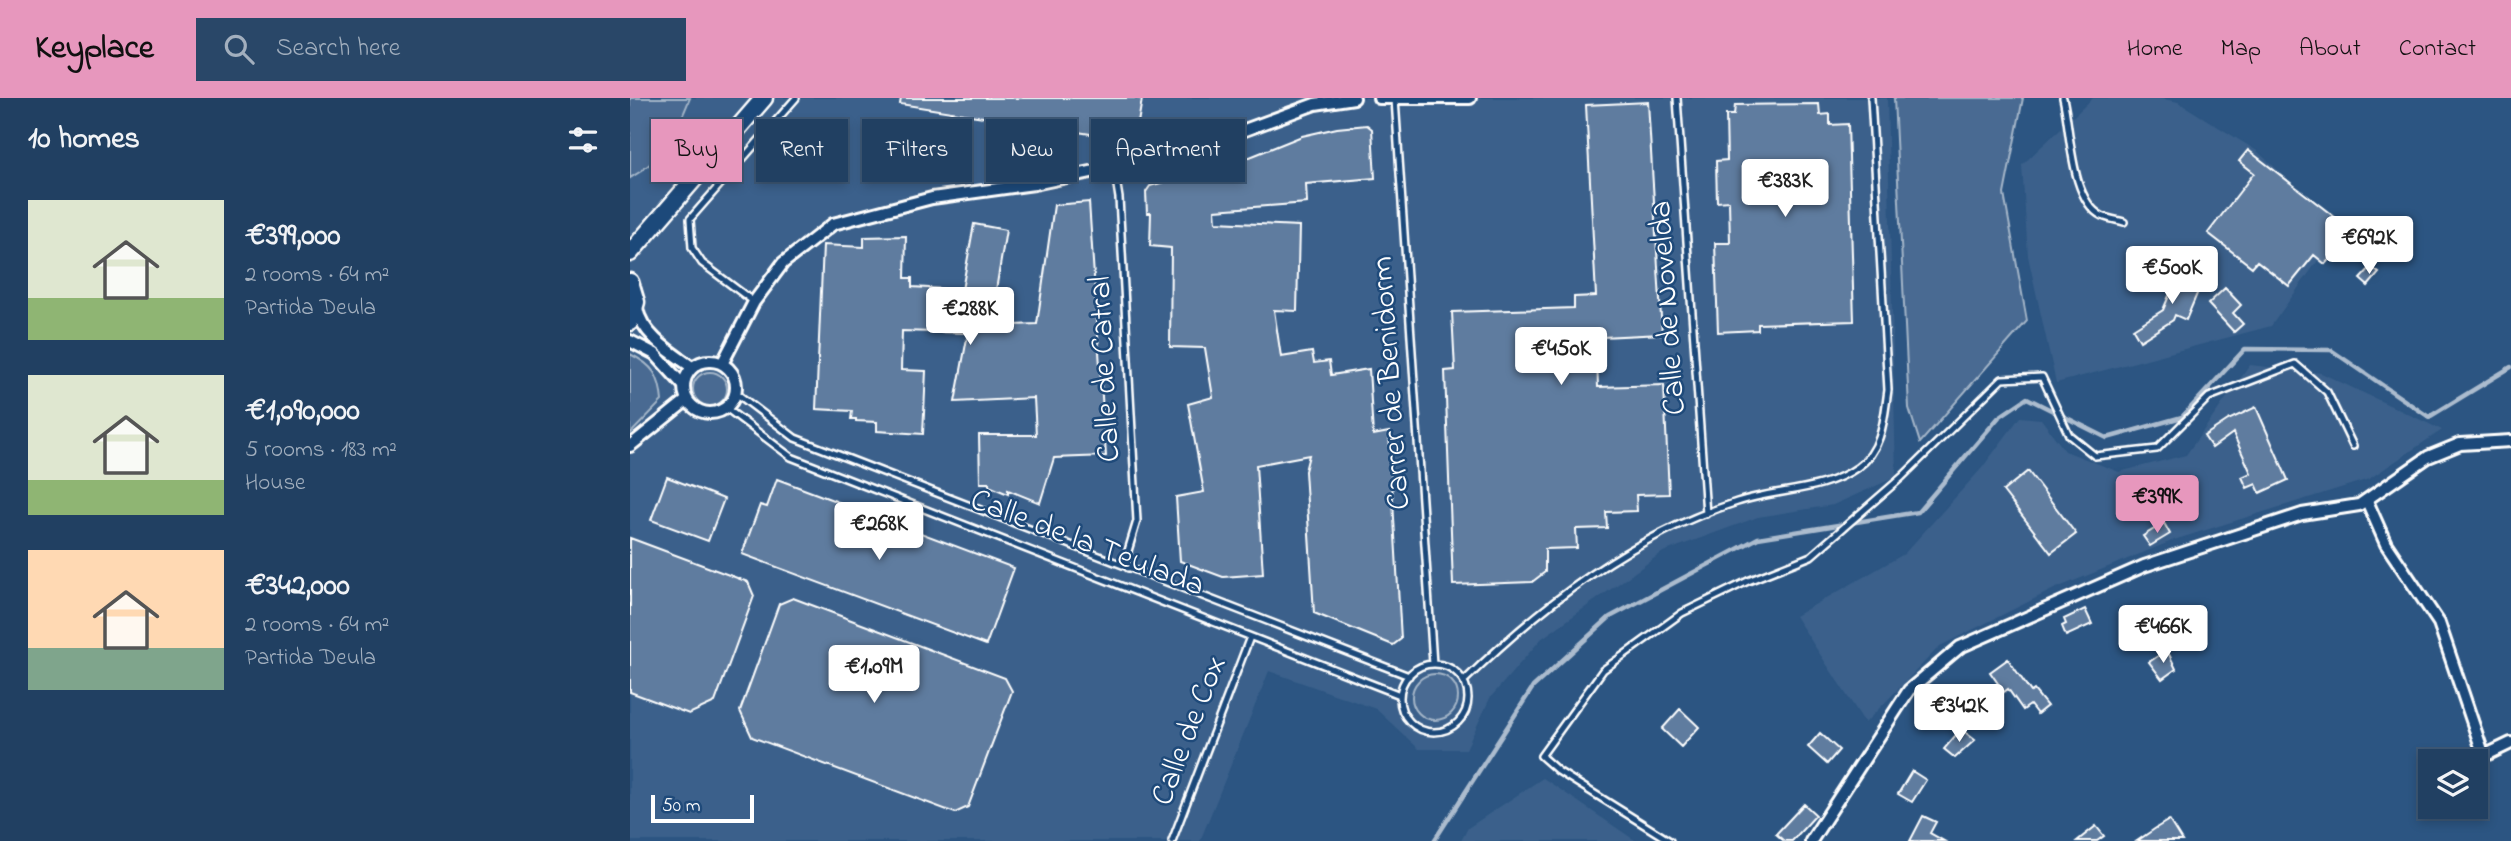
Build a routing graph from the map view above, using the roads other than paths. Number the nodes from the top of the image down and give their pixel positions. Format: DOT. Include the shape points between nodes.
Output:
graph roads {
  1 [pos="764,98"];
  2 [pos="796,98"];
  3 [pos="1354,98"];
  4 [pos="1379,98"];
  5 [pos="1470,98"];
  6 [pos="1677,98"];
  7 [pos="1871,98"];
  8 [pos="2063,98"];
  9 [pos="1395,99"];
  10 [pos="1245,130"];
  11 [pos="1091,172"];
  12 [pos="1116,182"];
  13 [pos="2124,222"];
  14 [pos="630,253"];
  15 [pos="630,282"];
  16 [pos="636,302"];
  17 [pos="754,302"];
  18 [pos="630,322"];
  19 [pos="630,341"];
  20 [pos="722,364"];
  21 [pos="692,367"];
  22 [pos="684,386"];
  23 [pos="736,393"];
  24 [pos="687,400"];
  25 [pos="726,408"];
  26 [pos="2511,441"];
  27 [pos="630,446"];
  28 [pos="2353,446"];
  29 [pos="2367,501"];
  30 [pos="1706,514"];
  31 [pos="1128,568"];
  32 [pos="1250,636"];
  33 [pos="1433,664"];
  34 [pos="1409,676"];
  35 [pos="1464,681"];
  36 [pos="1400,695"];
  37 [pos="2511,743"];
  38 [pos="1172,841"];
  39 [pos="1670,841"];
  40 [pos="1811,841"];
  1 -- 14 [label="street"];
  2 -- 17 [label="lane" via="690,219 692,248 702,263"];
  3 -- 10 [label="street" via="1315,104"];
  4 -- 9 [label="street"];
  5 -- 9 [label="street"];
  6 -- 30 [label="lane, Calle de Novelda"];
  7 -- 30 [label="lane" via="1888,390 1882,434 1860,466 1829,482 1737,502"];
  8 -- 13 [label="lane" via="2077,186 2100,215"];
  9 -- 33 [label="lane, Carrer de Benidorm"];
  11 -- 17 [label="street" via="932,198 833,224 783,263"];
  12 -- 31 [label="lane, Calle de Catral" via="1137,521"];
  15 -- 16 [label="street"];
  16 -- 18 [label="street"];
  16 -- 21 [label="street" via="639,320"];
  17 -- 20 [label="street"];
  19 -- 22 [label="street" via="655,354"];
  20 -- 21 [label="street" via="713,361"];
  20 -- 23 [label="street" via="733,375"];
  21 -- 22 [label="street"];
  22 -- 24 [label="street"];
  23 -- 25 [label="street"];
  23 -- 31 [label="lane, Calle de la Teulada" via="796,438"];
  24 -- 25 [label="street" via="707,414"];
  24 -- 27 [label="street"];
  25 -- 32 [label="lane, Calle de la Teulada" via="791,457"];
  26 -- 29 [label="street" via="2460,444 2428,457"];
  28 -- 39 [label="lane" via="2327,392 2295,364 2209,397 2157,449 2095,456 2069,435 2042,377 2002,379 1902,477 1811,556 1682,612 1603,670 1541,756"];
  29 -- 37 [label="street" via="2386,544 2439,623 2484,756"];
  29 -- 40 [label="street" via="2302,514 2144,566 1960,648 1909,690"];
  30 -- 35 [label="lane" via="1651,537 1598,570 1507,639"];
  31 -- 34 [label="lane, Calle de la Teulada"];
  32 -- 36 [label="lane, Calle de la Teulada"];
  32 -- 38 [label="lane, Calle de Cox"];
  33 -- 34 [label="lane" via="1421,666"];
  33 -- 35 [label="lane" via="1452,668"];
  34 -- 36 [label="lane"];
  35 -- 36 [label="lane" via="1467,708 1462,719 1446,731 1414,726 1406,718"];
}
